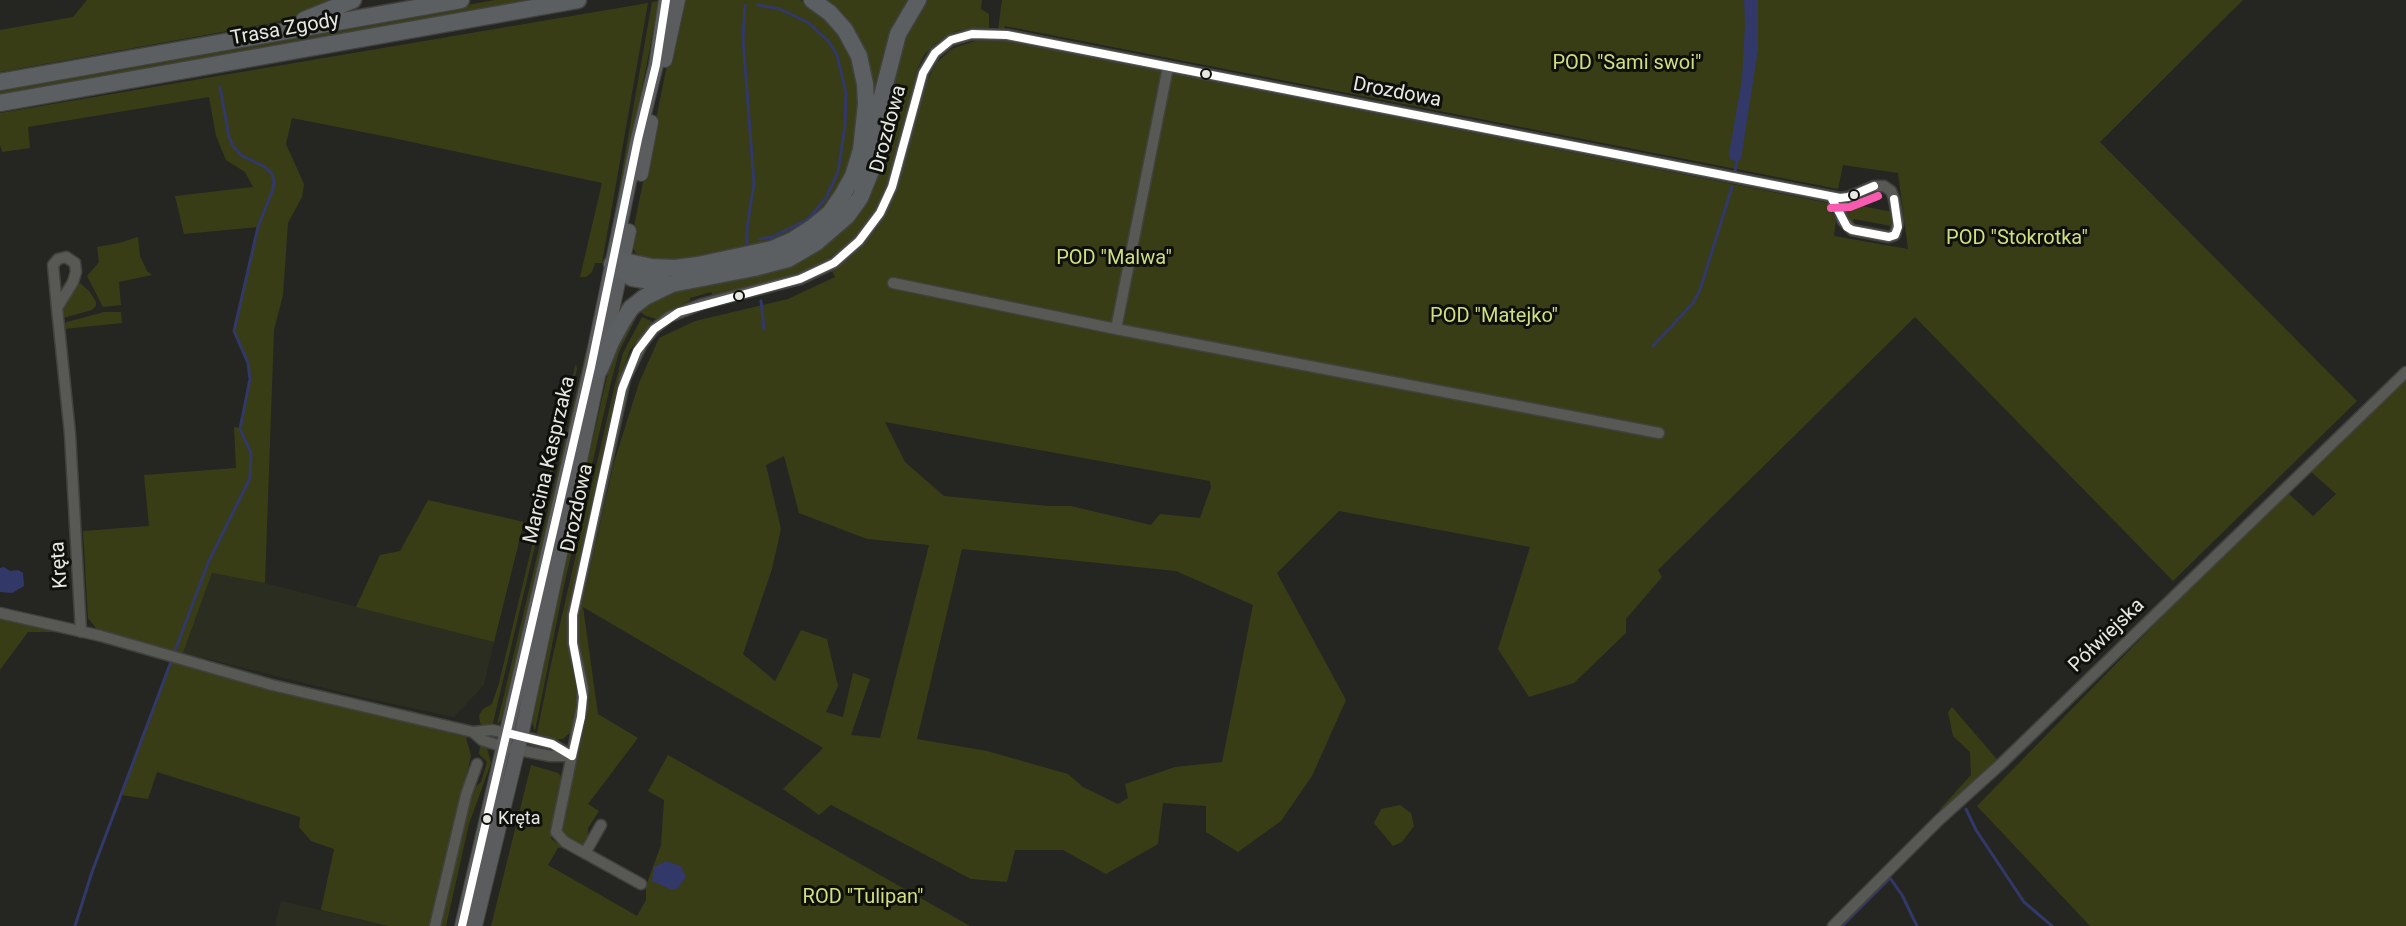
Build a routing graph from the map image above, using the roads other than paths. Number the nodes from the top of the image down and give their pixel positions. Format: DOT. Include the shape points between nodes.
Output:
graph roads {
  1 [pos="353,0"];
  2 [pos="461,0"];
  3 [pos="578,0"];
  4 [pos="666,0"];
  5 [pos="678,0"];
  6 [pos="812,0"];
  7 [pos="918,0"];
  8 [pos="240,39"];
  9 [pos="1168,67"];
  10 [pos="0,82"];
  11 [pos="0,103"];
  12 [pos="1831,197"];
  13 [pos="619,265"];
  14 [pos="672,284"];
  15 [pos="893,284"];
  16 [pos="57,308"];
  17 [pos="1116,328"];
  18 [pos="600,369"];
  19 [pos="2406,372"];
  20 [pos="1659,433"];
  21 [pos="0,613"];
  22 [pos="81,632"];
  23 [pos="473,732"];
  24 [pos="507,733"];
  25 [pos="521,736"];
  26 [pos="504,747"];
  27 [pos="518,750"];
  28 [pos="572,756"];
  29 [pos="477,764"];
  30 [pos="601,825"];
  31 [pos="585,854"];
  32 [pos="641,884"];
  33 [pos="435,926"];
  34 [pos="462,926"];
  35 [pos="475,926"];
  36 [pos="1833,926"];
  1 -- 8 [label="highway" via="312,18"];
  2 -- 8 [label="highway, Trasa Zgody"];
  3 -- 11 [label="highway, Trasa Zgody"];
  4 -- 13 [label="main road, Marcina Kasprzaka" via="656,65 638,139"];
  5 -- 13 [label="main road, Marcina Kasprzaka"];
  6 -- 13 [label="highway" via="845,30 859,57 866,84 861,150 853,176 830,213 793,240 772,249 675,268"];
  7 -- 14 [label="highway" via="895,43 881,100 871,171 847,216 817,242 788,259"];
  8 -- 10 [label="highway, Trasa Zgody"];
  9 -- 12 [label="street, Drozdowa"];
  9 -- 17 [label="street"];
  9 -- 28 [label="street, Drozdowa" via="1007,35 972,34 951,40 935,53 923,73 892,186 880,213 859,241 818,272 779,286 689,308 669,317 648,336 632,360 622,389 573,615 573,643 583,697"];
  12 -- 12 [label="street" via="1846,227 1895,235 1898,223 1888,188 1874,186 1848,197"];
  13 -- 14 [label="highway" via="643,281"];
  13 -- 18 [label="main road, Marcina Kasprzaka"];
  13 -- 24 [label="main road, Marcina Kasprzaka"];
  14 -- 18 [label="highway" via="645,297 626,314"];
  15 -- 17 [label="street"];
  16 -- 22 [label="street, Kręta" via="70,434"];
  17 -- 20 [label="street"];
  18 -- 25 [label="main road, Marcina Kasprzaka"];
  19 -- 36 [label="street, Półwiejska"];
  21 -- 22 [label="street"];
  22 -- 23 [label="street" via="272,685"];
  23 -- 24 [label="street"];
  23 -- 26 [label="street" via="482,740"];
  24 -- 25 [label="street"];
  24 -- 26 [label="main road, Marcina Kasprzaka"];
  25 -- 27 [label="main road, Marcina Kasprzaka"];
  25 -- 28 [label="street" via="552,744"];
  26 -- 27 [label="street"];
  26 -- 34 [label="main road, Marcina Kasprzaka"];
  27 -- 28 [label="street"];
  27 -- 35 [label="main road, Marcina Kasprzaka"];
  28 -- 31 [label="street" via="556,832"];
  29 -- 33 [label="street"];
  30 -- 31 [label="street"];
  31 -- 32 [label="street"];
}
